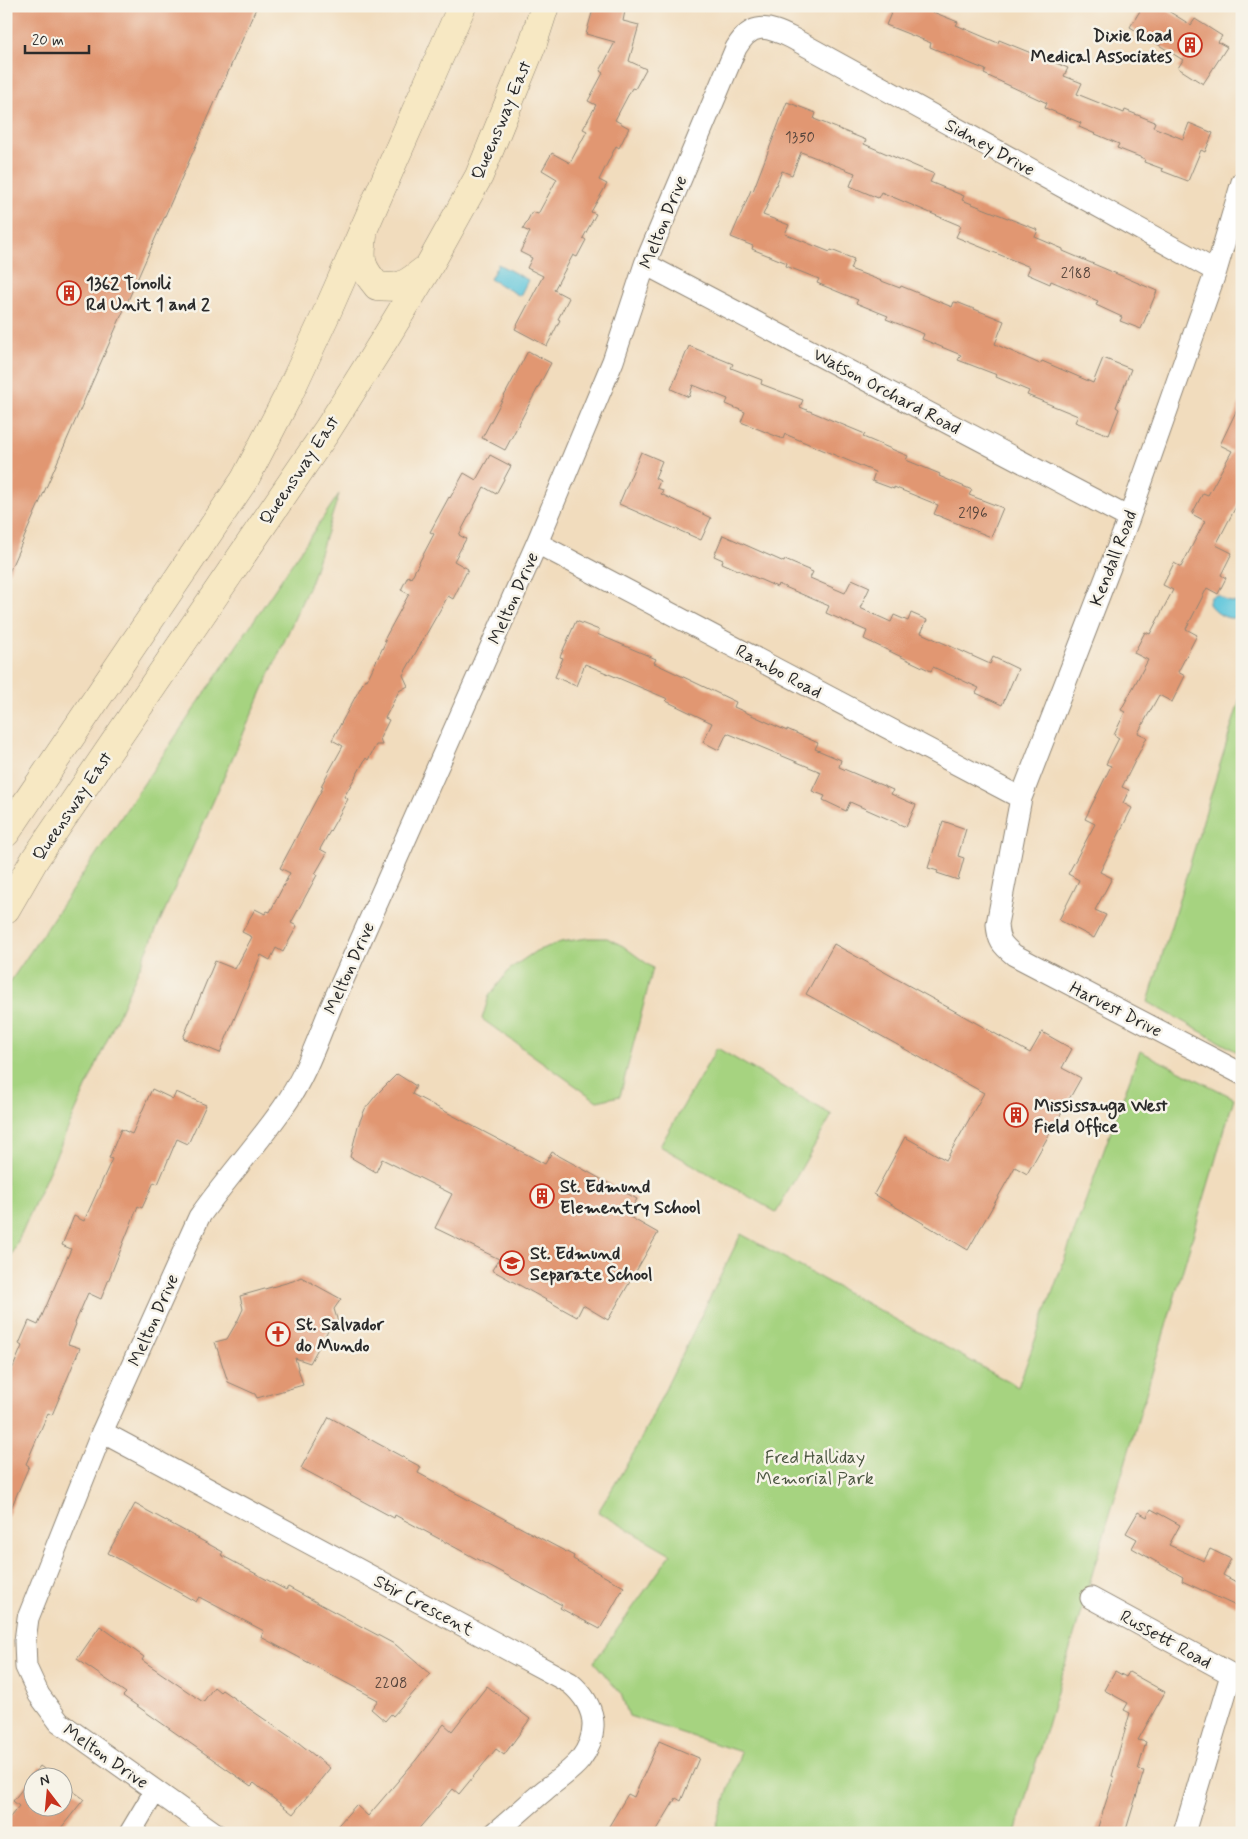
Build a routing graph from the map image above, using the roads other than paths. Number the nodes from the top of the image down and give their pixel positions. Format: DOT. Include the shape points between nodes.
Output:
graph roads {
  1 [pos="462,6"];
  2 [pos="545,6"];
  3 [pos="762,28"];
  4 [pos="1242,182"];
  5 [pos="363,227"];
  6 [pos="645,264"];
  7 [pos="429,266"];
  8 [pos="1216,271"];
  9 [pos="1129,518"];
  10 [pos="537,543"];
  11 [pos="1021,798"];
  12 [pos="6,833"];
  13 [pos="6,909"];
  14 [pos="997,936"];
  15 [pos="1242,1074"];
  16 [pos="102,1432"];
  17 [pos="1091,1598"];
  18 [pos="1236,1677"];
  19 [pos="155,1791"];
  20 [pos="130,1833"];
  21 [pos="215,1833"];
  22 [pos="496,1833"];
  23 [pos="1184,1833"];
  1 -- 5 [label="main road"];
  2 -- 7 [label="main road, Queensway East" via="479,176"];
  3 -- 6 [label="street, Melton Drive" via="743,36 736,48"];
  3 -- 8 [label="street, Sidney Drive" via="792,38"];
  4 -- 8 [label="street, Kendall Road"];
  5 -- 7 [label="main road" via="360,259 365,272 377,286 396,288"];
  5 -- 12 [label="main road" via="288,396 245,479"];
  6 -- 9 [label="street, Watson Orchard Road"];
  6 -- 10 [label="street, Melton Drive" via="613,361"];
  7 -- 13 [label="main road, Queensway East" via="328,430 35,859"];
  8 -- 9 [label="street, Kendall Road"];
  9 -- 11 [label="street, Kendall Road"];
  10 -- 11 [label="street, Rambo Road"];
  10 -- 16 [label="street, Melton Drive" via="302,1078 284,1107 199,1217"];
  11 -- 14 [label="street, Kendall Road" via="996,924"];
  14 -- 15 [label="street, Harvest Drive" via="1014,956"];
  16 -- 19 [label="street, Melton Drive" via="28,1618 26,1667 39,1695 59,1722"];
  16 -- 22 [label="street, Stir Crescent" via="570,1683 581,1692 593,1718 594,1731 590,1742 579,1760"];
  17 -- 18 [label="street, Russett Road"];
  18 -- 23 [label="street"];
  19 -- 20 [label="street"];
  19 -- 21 [label="street, Melton Drive"];
}
